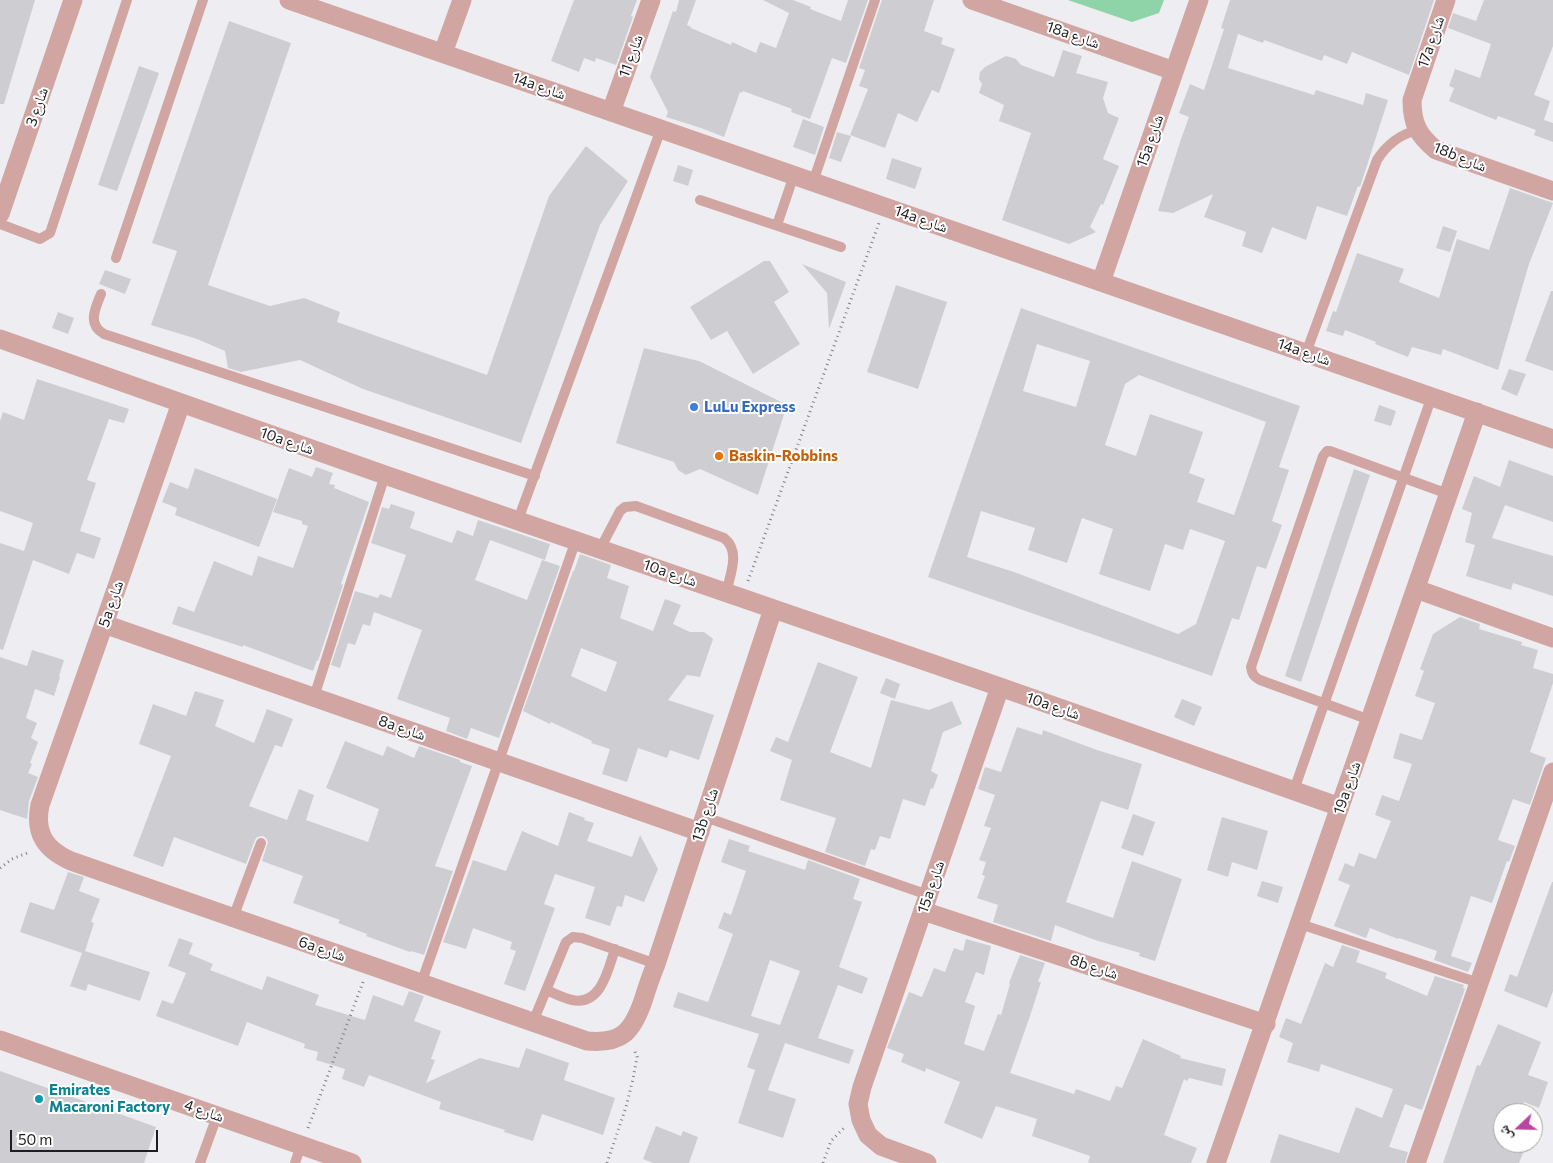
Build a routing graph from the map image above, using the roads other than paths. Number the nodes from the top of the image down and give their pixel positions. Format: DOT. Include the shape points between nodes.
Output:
graph roads {
  1 [pos="73,0"];
  2 [pos="127,0"];
  3 [pos="203,0"];
  4 [pos="289,0"];
  5 [pos="462,0"];
  6 [pos="651,0"];
  7 [pos="875,0"];
  8 [pos="972,0"];
  9 [pos="1199,0"];
  10 [pos="1446,0"];
  11 [pos="443,53"];
  12 [pos="1174,71"];
  13 [pos="1416,85"];
  14 [pos="611,112"];
  15 [pos="661,129"];
  16 [pos="1417,130"];
  17 [pos="794,175"];
  18 [pos="813,182"];
  19 [pos="1553,190"];
  20 [pos="700,200"];
  21 [pos="0,213"];
  22 [pos="777,226"];
  23 [pos="841,247"];
  24 [pos="116,258"];
  25 [pos="1101,282"];
  26 [pos="100,294"];
  27 [pos="0,339"];
  28 [pos="1306,353"];
  29 [pos="1432,396"];
  30 [pos="181,403"];
  31 [pos="1477,412"];
  32 [pos="1553,439"];
  33 [pos="385,475"];
  34 [pos="535,476"];
  35 [pos="1404,477"];
  36 [pos="1448,494"];
  37 [pos="518,520"];
  38 [pos="576,540"];
  39 [pos="600,549"];
  40 [pos="1416,589"];
  41 [pos="734,596"];
  42 [pos="773,609"];
  43 [pos="104,624"];
  44 [pos="1553,638"];
  45 [pos="1000,687"];
  46 [pos="314,697"];
  47 [pos="1325,703"];
  48 [pos="1370,720"];
  49 [pos="498,762"];
  50 [pos="1553,772"];
  51 [pos="1294,790"];
  52 [pos="1340,806"];
  53 [pos="702,824"];
  54 [pos="261,843"];
  55 [pos="47,845"];
  56 [pos="925,903"];
  57 [pos="233,918"];
  58 [pos="1300,924"];
  59 [pos="615,950"];
  60 [pos="656,964"];
  61 [pos="1479,983"];
  62 [pos="421,984"];
  63 [pos="546,990"];
  64 [pos="533,1022"];
  65 [pos="1266,1024"];
  66 [pos="631,1026"];
  67 [pos="0,1040"];
  68 [pos="217,1116"];
  69 [pos="301,1145"];
  70 [pos="200,1163"];
  71 [pos="295,1163"];
  72 [pos="352,1163"];
  73 [pos="928,1163"];
  74 [pos="1216,1163"];
  75 [pos="1416,1163"];
  1 -- 21 [label="street, شارع 3"];
  2 -- 21 [label="lane" via="50,232 40,239"];
  3 -- 24 [label="lane"];
  4 -- 11 [label="street, 14a شارع"];
  5 -- 11 [label="street"];
  6 -- 14 [label="street, شارع 11"];
  7 -- 18 [label="lane"];
  8 -- 12 [label="street, 18a شارع"];
  9 -- 12 [label="street, 15a شارع"];
  10 -- 13 [label="street, 17a شارع"];
  11 -- 14 [label="street, 14a شارع"];
  12 -- 25 [label="street, 15a شارع"];
  13 -- 16 [label="street, 18b شارع" via="1412,114"];
  14 -- 15 [label="street, 14a شارع"];
  15 -- 17 [label="street, 14a شارع"];
  15 -- 34 [label="lane"];
  16 -- 19 [label="street, 18b شارع" via="1436,150"];
  16 -- 28 [label="lane" via="1394,140 1377,160"];
  17 -- 18 [label="street, 14a شارع"];
  17 -- 22 [label="lane"];
  18 -- 25 [label="street, 14a شارع"];
  20 -- 22 [label="lane"];
  22 -- 23 [label="lane"];
  25 -- 28 [label="street, 14a شارع"];
  26 -- 34 [label="lane" via="93,320 98,331 104,334"];
  27 -- 30 [label="street, 10a شارع"];
  28 -- 29 [label="street, 14a شارع"];
  29 -- 31 [label="street, 14a شارع"];
  29 -- 35 [label="lane"];
  30 -- 33 [label="street, 10a شارع"];
  30 -- 43 [label="street, 5a شارع"];
  31 -- 32 [label="street, 14a شارع"];
  31 -- 36 [label="street, 19a شارع"];
  33 -- 37 [label="street, 10a شارع"];
  33 -- 46 [label="lane"];
  34 -- 37 [label="lane"];
  35 -- 36 [label="lane"];
  35 -- 47 [label="lane"];
  35 -- 47 [label="lane" via="1330,451 1323,456 1251,667 1253,675 1260,680"];
  36 -- 40 [label="street, 19a شارع"];
  37 -- 38 [label="street, 10a شارع"];
  38 -- 39 [label="street, 10a شارع"];
  38 -- 49 [label="lane"];
  39 -- 41 [label="street, 10a شارع"];
  39 -- 41 [label="lane" via="620,511 636,506 730,543 734,557"];
  40 -- 44 [label="street"];
  40 -- 48 [label="street, 19a شارع"];
  41 -- 42 [label="street, 10a شارع"];
  42 -- 45 [label="street, 10a شارع"];
  42 -- 53 [label="street, 13b شارع"];
  43 -- 46 [label="street, 8a شارع"];
  43 -- 55 [label="street, 5a شارع" via="40,805 37,818"];
  45 -- 51 [label="street, 10a شارع"];
  45 -- 56 [label="street, 15a شارع"];
  46 -- 49 [label="street, 8a شارع"];
  47 -- 48 [label="lane"];
  47 -- 51 [label="lane"];
  48 -- 52 [label="street, 19a شارع"];
  49 -- 53 [label="street, 8a شارع"];
  49 -- 62 [label="lane"];
  50 -- 61 [label="street"];
  51 -- 52 [label="street, 10a شارع"];
  52 -- 58 [label="street, 19a شارع"];
  53 -- 56 [label="lane"];
  53 -- 60 [label="street, 13b شارع"];
  54 -- 57 [label="lane"];
  55 -- 57 [label="street, 6a شارع" via="71,861"];
  56 -- 65 [label="street, 8b شارع"];
  56 -- 73 [label="street, 15a شارع" via="858,1104 868,1135 881,1146"];
  57 -- 62 [label="street, 6a شارع"];
  58 -- 61 [label="lane"];
  58 -- 65 [label="street, 19a شارع"];
  59 -- 60 [label="lane"];
  59 -- 63 [label="lane" via="602,986 590,998 572,1000"];
  59 -- 63 [label="lane" via="582,938 566,942"];
  60 -- 66 [label="street, 13b شارع"];
  61 -- 75 [label="street"];
  62 -- 64 [label="street, 6a شارع"];
  63 -- 64 [label="lane"];
  64 -- 66 [label="street, 6a شارع" via="586,1041 601,1042 615,1039"];
  65 -- 74 [label="street, 19a شارع"];
  67 -- 68 [label="street, شارع 4"];
  68 -- 69 [label="street, شارع 4"];
  68 -- 70 [label="lane"];
  69 -- 71 [label="lane"];
  69 -- 72 [label="street, شارع 4"];
}
